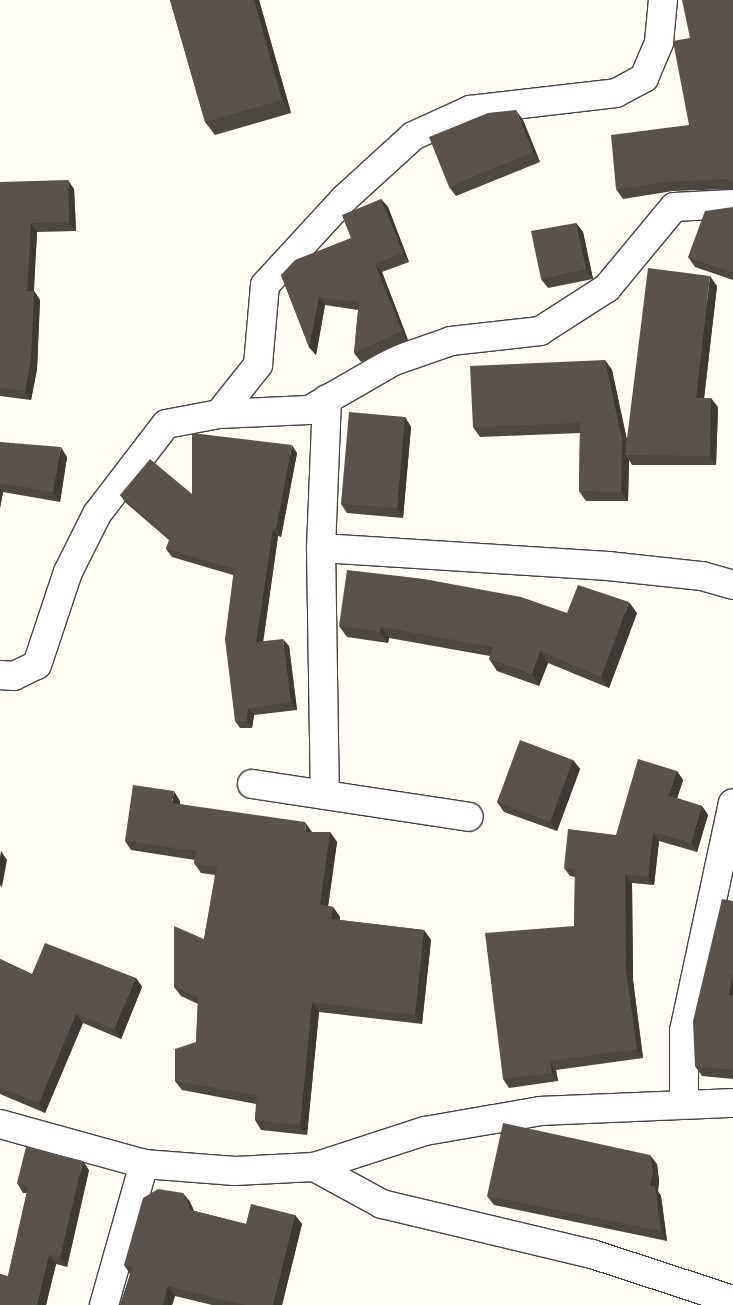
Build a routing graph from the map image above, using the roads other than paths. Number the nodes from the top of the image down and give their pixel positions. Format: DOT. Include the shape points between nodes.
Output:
graph roads {
  1 [pos="663,0"];
  2 [pos="733,204"];
  3 [pos="327,400"];
  4 [pos="219,414"];
  5 [pos="321,548"];
  6 [pos="733,584"];
  7 [pos="0,675"];
  8 [pos="252,784"];
  9 [pos="325,795"];
  10 [pos="733,803"];
  11 [pos="469,817"];
  12 [pos="684,1103"];
  13 [pos="733,1103"];
  14 [pos="0,1124"];
  15 [pos="144,1164"];
  16 [pos="314,1167"];
  17 [pos="733,1300"];
  18 [pos="104,1305"];
  1 -- 4 [label="street" via="659,42 644,78 616,93 470,110 413,136 344,199 265,285 258,365"];
  2 -- 3 [label="street" via="674,207 608,288 540,331 451,341 394,361"];
  3 -- 4 [label="street" via="308,410"];
  3 -- 5 [label="street"];
  4 -- 7 [label="street" via="166,424 97,514 68,572 37,665 14,676"];
  5 -- 6 [label="street" via="608,566 702,576"];
  5 -- 9 [label="street"];
  8 -- 9 [label="street"];
  9 -- 11 [label="street"];
  10 -- 12 [label="street" via="684,1031"];
  12 -- 13 [label="street"];
  12 -- 16 [label="street" via="541,1111 424,1131"];
  14 -- 15 [label="street"];
  15 -- 16 [label="street" via="235,1171"];
  15 -- 18 [label="street"];
  16 -- 17 [label="street" via="382,1204 592,1254"];
}
